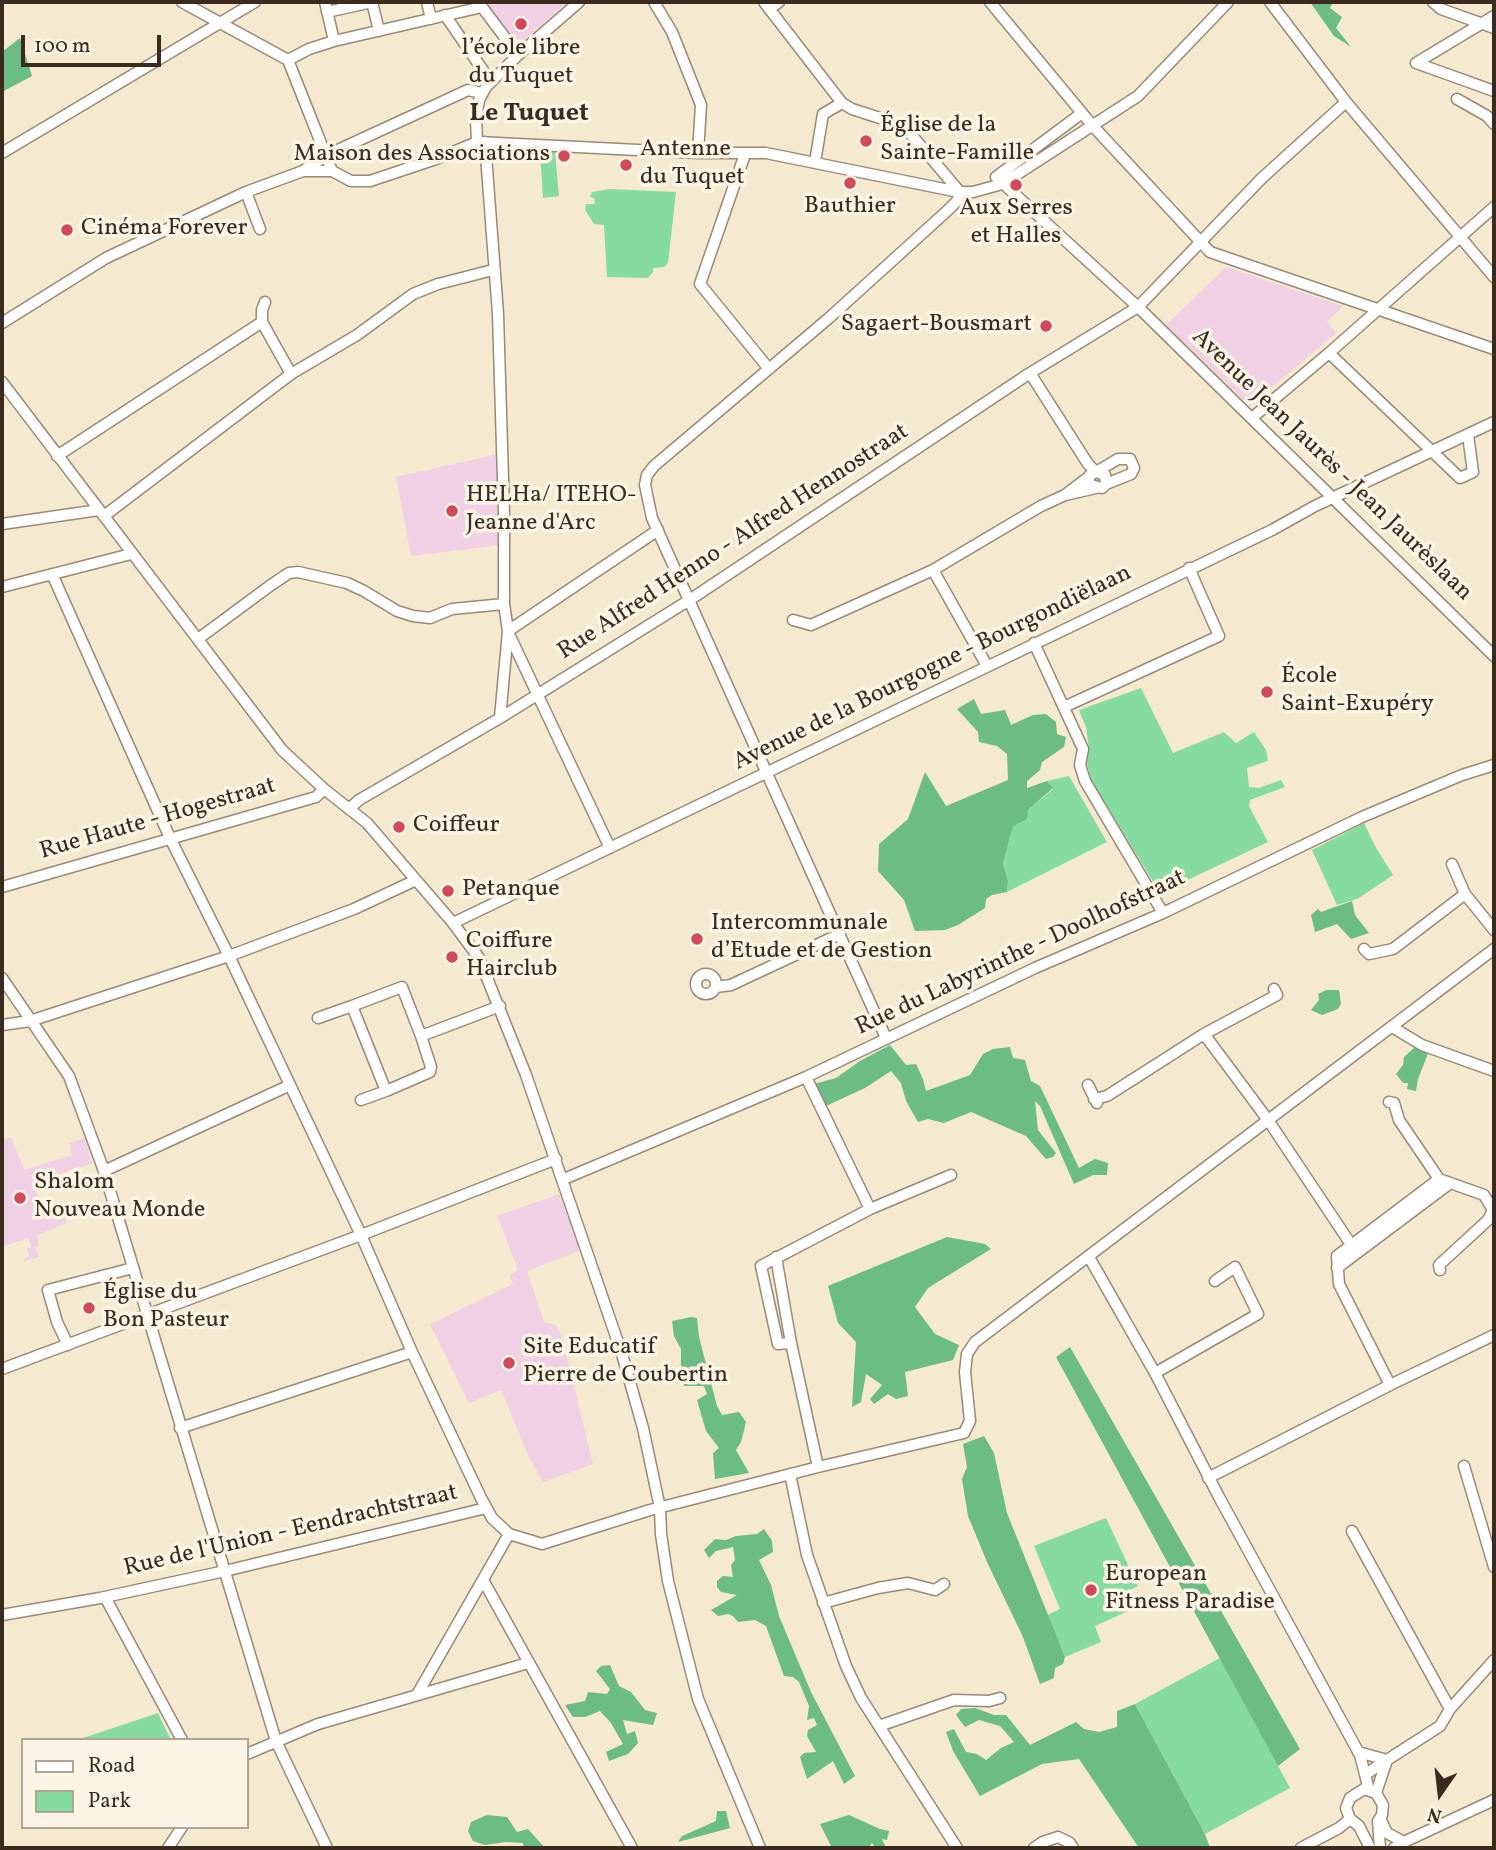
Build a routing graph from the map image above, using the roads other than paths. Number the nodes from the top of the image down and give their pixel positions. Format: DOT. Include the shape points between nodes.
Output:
graph roads {
  1 [pos="182,2"];
  2 [pos="255,2"];
  3 [pos="372,2"];
  4 [pos="428,2"];
  5 [pos="579,2"];
  6 [pos="654,2"];
  7 [pos="779,2"];
  8 [pos="990,2"];
  9 [pos="1228,2"];
  10 [pos="1270,2"];
  11 [pos="1433,2"];
  12 [pos="195,5"];
  13 [pos="766,5"];
  14 [pos="326,7"];
  15 [pos="445,15"];
  16 [pos="1494,16"];
  17 [pos="431,19"];
  18 [pos="222,23"];
  19 [pos="1481,23"];
  20 [pos="1494,28"];
  21 [pos="379,31"];
  22 [pos="334,41"];
  23 [pos="518,55"];
  24 [pos="288,60"];
  25 [pos="491,82"];
  26 [pos="1494,92"];
  27 [pos="482,93"];
  28 [pos="1457,99"];
  29 [pos="1346,102"];
  30 [pos="842,103"];
  31 [pos="1082,113"];
  32 [pos="1494,124"];
  33 [pos="1092,125"];
  34 [pos="481,142"];
  35 [pos="2,153"];
  36 [pos="698,153"];
  37 [pos="745,154"];
  38 [pos="327,155"];
  39 [pos="815,162"];
  40 [pos="303,170"];
  41 [pos="332,172"];
  42 [pos="1002,184"];
  43 [pos="959,191"];
  44 [pos="246,192"];
  45 [pos="1494,207"];
  46 [pos="260,229"];
  47 [pos="1460,237"];
  48 [pos="1201,242"];
  49 [pos="494,270"];
  50 [pos="1494,277"];
  51 [pos="265,302"];
  52 [pos="1138,307"];
  53 [pos="1377,310"];
  54 [pos="262,322"];
  55 [pos="2,323"];
  56 [pos="1494,349"];
  57 [pos="1329,353"];
  58 [pos="769,369"];
  59 [pos="1030,373"];
  60 [pos="292,374"];
  61 [pos="2,382"];
  62 [pos="1253,417"];
  63 [pos="1494,422"];
  64 [pos="1468,435"];
  65 [pos="1430,451"];
  66 [pos="57,456"];
  67 [pos="1093,474"];
  68 [pos="1101,486"];
  69 [pos="1065,495"];
  70 [pos="1334,498"];
  71 [pos="101,513"];
  72 [pos="2,524"];
  73 [pos="658,530"];
  74 [pos="131,554"];
  75 [pos="1189,568"];
  76 [pos="933,570"];
  77 [pos="52,574"];
  78 [pos="2,587"];
  79 [pos="691,599"];
  80 [pos="504,604"];
  81 [pos="183,618"];
  82 [pos="793,620"];
  83 [pos="212,628"];
  84 [pos="508,631"];
  85 [pos="198,639"];
  86 [pos="1034,643"];
  87 [pos="1494,656"];
  88 [pos="987,666"];
  89 [pos="537,695"];
  90 [pos="1064,707"];
  91 [pos="500,718"];
  92 [pos="1494,765"];
  93 [pos="768,772"];
  94 [pos="324,789"];
  95 [pos="349,809"];
  96 [pos="170,838"];
  97 [pos="610,848"];
  98 [pos="1452,864"];
  99 [pos="416,880"];
  100 [pos="2,887"];
  101 [pos="1465,894"];
  102 [pos="1163,913"];
  103 [pos="453,923"];
  104 [pos="1494,930"];
  105 [pos="840,934"];
  106 [pos="1494,949"];
  107 [pos="1364,950"];
  108 [pos="229,956"];
  109 [pos="2,978"];
  110 [pos="716,987"];
  111 [pos="1274,989"];
  112 [pos="352,1006"];
  113 [pos="500,1006"];
  114 [pos="318,1018"];
  115 [pos="30,1021"];
  116 [pos="2,1025"];
  117 [pos="1392,1027"];
  118 [pos="1204,1034"];
  119 [pos="421,1036"];
  120 [pos="886,1038"];
  121 [pos="1494,1071"];
  122 [pos="806,1077"];
  123 [pos="1088,1085"];
  124 [pos="288,1086"];
  125 [pos="386,1091"];
  126 [pos="361,1100"];
  127 [pos="1389,1102"];
  128 [pos="1268,1121"];
  129 [pos="556,1159"];
  130 [pos="104,1171"];
  131 [pos="951,1175"];
  132 [pos="564,1180"];
  133 [pos="1444,1182"];
  134 [pos="870,1209"];
  135 [pos="361,1235"];
  136 [pos="1354,1247"];
  137 [pos="776,1257"];
  138 [pos="1089,1257"];
  139 [pos="133,1268"];
  140 [pos="1440,1270"];
  141 [pos="1215,1281"];
  142 [pos="146,1315"];
  143 [pos="1494,1335"];
  144 [pos="791,1343"];
  145 [pos="68,1345"];
  146 [pos="412,1352"];
  147 [pos="2,1369"];
  148 [pos="1155,1373"];
  149 [pos="1390,1385"];
  150 [pos="180,1428"];
  151 [pos="1464,1466"];
  152 [pos="818,1467"];
  153 [pos="790,1474"];
  154 [pos="1209,1478"];
  155 [pos="486,1508"];
  156 [pos="660,1508"];
  157 [pos="1352,1531"];
  158 [pos="509,1534"];
  159 [pos="1494,1567"];
  160 [pos="225,1571"];
  161 [pos="483,1580"];
  162 [pos="944,1584"];
  163 [pos="105,1597"];
  164 [pos="823,1603"];
  165 [pos="2,1615"];
  166 [pos="1494,1660"];
  167 [pos="528,1663"];
  168 [pos="418,1693"];
  169 [pos="1000,1698"];
  170 [pos="1450,1709"];
  171 [pos="878,1726"];
  172 [pos="180,1738"];
  173 [pos="276,1741"];
  174 [pos="1358,1752"];
  175 [pos="248,1754"];
  176 [pos="1387,1760"];
  177 [pos="1366,1774"];
  178 [pos="1373,1792"];
  179 [pos="1494,1800"];
  180 [pos="1350,1819"];
  181 [pos="1379,1820"];
  182 [pos="1359,1826"];
  183 [pos="181,1829"];
  184 [pos="1399,1845"];
  185 [pos="1374,1847"];
  186 [pos="168,1848"];
  187 [pos="327,1848"];
  188 [pos="632,1848"];
  189 [pos="760,1848"];
  190 [pos="957,1848"];
  191 [pos="1034,1848"];
  192 [pos="1073,1848"];
  193 [pos="1301,1848"];
  1 -- 12 [label="street"];
  2 -- 18 [label="street"];
  3 -- 14 [label="street"];
  3 -- 21 [label="street"];
  4 -- 17 [label="street"];
  5 -- 23 [label="street"];
  6 -- 36 [label="street" via="672,32 701,105"];
  7 -- 13 [label="street"];
  8 -- 31 [label="street"];
  9 -- 33 [label="street" via="1138,96"];
  10 -- 29 [label="street"];
  11 -- 19 [label="street"];
  12 -- 18 [label="street"];
  13 -- 30 [label="street"];
  14 -- 22 [label="street"];
  15 -- 17 [label="street"];
  15 -- 23 [label="street" via="482,7"];
  15 -- 25 [label="street"];
  16 -- 19 [label="street"];
  17 -- 21 [label="street"];
  18 -- 24 [label="street"];
  18 -- 35 [label="street"];
  19 -- 20 [label="street"];
  19 -- 26 [label="street" via="1416,63"];
  21 -- 22 [label="street"];
  22 -- 24 [label="street"];
  23 -- 25 [label="street"];
  24 -- 38 [label="street"];
  25 -- 27 [label="street"];
  27 -- 34 [label="street" via="476,119"];
  27 -- 38 [label="street" via="468,90"];
  28 -- 32 [label="street"];
  29 -- 47 [label="street"];
  29 -- 48 [label="street, Rue Alfred Henno - Alfred Hennostraat" via="1262,178"];
  30 -- 39 [label="street" via="823,114"];
  30 -- 43 [label="street" via="909,132"];
  31 -- 33 [label="street"];
  31 -- 42 [label="street" via="1002,171 996,177"];
  33 -- 42 [label="street"];
  33 -- 48 [label="street"];
  34 -- 36 [label="street"];
  34 -- 41 [label="street" via="370,181 351,181"];
  34 -- 49 [label="street"];
  36 -- 37 [label="street"];
  37 -- 39 [label="street"];
  37 -- 58 [label="street" via="699,284"];
  38 -- 40 [label="street"];
  38 -- 41 [label="street"];
  39 -- 43 [label="street"];
  40 -- 41 [label="street"];
  40 -- 44 [label="street"];
  42 -- 43 [label="street"];
  42 -- 52 [label="street, Avenue Jean Jaurès - Jean Jaurèslaan"];
  43 -- 58 [label="street" via="958,200 947,211"];
  44 -- 46 [label="street"];
  44 -- 55 [label="street" via="106,258"];
  45 -- 47 [label="street"];
  47 -- 50 [label="street"];
  47 -- 53 [label="street"];
  48 -- 52 [label="street, Rue Alfred Henno - Alfred Hennostraat"];
  48 -- 53 [label="street" via="1210,251"];
  49 -- 60 [label="street" via="413,294"];
  49 -- 80 [label="street" via="502,416"];
  51 -- 54 [label="street"];
  52 -- 59 [label="street, Rue Alfred Henno - Alfred Hennostraat"];
  52 -- 62 [label="street, Avenue Jean Jaurès - Jean Jaurèslaan"];
  53 -- 56 [label="street"];
  53 -- 57 [label="street"];
  54 -- 60 [label="street"];
  54 -- 66 [label="street"];
  57 -- 62 [label="street"];
  57 -- 65 [label="street"];
  58 -- 73 [label="street" via="647,475 647,498"];
  59 -- 67 [label="street"];
  59 -- 79 [label="street, Rue Alfred Henno - Alfred Hennostraat"];
  60 -- 71 [label="street"];
  61 -- 66 [label="street"];
  62 -- 70 [label="street, Avenue Jean Jaurès - Jean Jaurèslaan"];
  63 -- 64 [label="street, Avenue de la Bourgogne - Bourgondiëlaan"];
  64 -- 65 [label="street, Avenue de la Bourgogne - Bourgondiëlaan"];
  64 -- 65 [label="street" via="1473,472 1460,478"];
  65 -- 70 [label="street, Avenue de la Bourgogne - Bourgondiëlaan"];
  66 -- 71 [label="street"];
  67 -- 68 [label="street" via="1088,481"];
  67 -- 68 [label="street" via="1105,475"];
  67 -- 68 [label="street" via="1118,458 1130,459 1131,474"];
  67 -- 69 [label="street"];
  68 -- 69 [label="street"];
  69 -- 76 [label="street"];
  70 -- 75 [label="street, Avenue de la Bourgogne - Bourgondiëlaan"];
  70 -- 87 [label="street, Avenue Jean Jaurès - Jean Jaurèslaan"];
  71 -- 72 [label="street"];
  71 -- 74 [label="street"];
  73 -- 79 [label="street"];
  73 -- 84 [label="street"];
  74 -- 77 [label="street"];
  74 -- 81 [label="street"];
  75 -- 86 [label="street, Avenue de la Bourgogne - Bourgondiëlaan"];
  75 -- 90 [label="street" via="1219,636"];
  76 -- 82 [label="street" via="811,625"];
  76 -- 88 [label="street"];
  77 -- 78 [label="street"];
  77 -- 96 [label="street"];
  79 -- 89 [label="street, Rue Alfred Henno - Alfred Hennostraat"];
  79 -- 93 [label="street"];
  80 -- 83 [label="street" via="452,609 430,618 413,616 346,583 298,572 271,584"];
  80 -- 84 [label="street"];
  81 -- 83 [label="street"];
  81 -- 85 [label="street"];
  83 -- 85 [label="street"];
  84 -- 89 [label="street"];
  84 -- 91 [label="street"];
  85 -- 94 [label="street" via="282,750"];
  86 -- 88 [label="street, Avenue de la Bourgogne - Bourgondiëlaan"];
  86 -- 90 [label="street"];
  88 -- 93 [label="street, Avenue de la Bourgogne - Bourgondiëlaan"];
  89 -- 91 [label="street, Rue Alfred Henno - Alfred Hennostraat"];
  89 -- 97 [label="street"];
  90 -- 102 [label="street" via="1083,749 1080,765 1085,781"];
  91 -- 95 [label="street, Rue Alfred Henno - Alfred Hennostraat"];
  92 -- 102 [label="street, Rue du Labyrinthe - Doolhofstraat" via="1362,817"];
  93 -- 97 [label="street, Avenue de la Bourgogne - Bourgondiëlaan"];
  93 -- 105 [label="street"];
  94 -- 95 [label="street"];
  94 -- 96 [label="street, Rue Haute - Hogestraat" via="316,797"];
  95 -- 99 [label="street"];
  96 -- 100 [label="street, Rue Haute - Hogestraat"];
  96 -- 108 [label="street"];
  97 -- 103 [label="street, Avenue de la Bourgogne - Bourgondiëlaan"];
  98 -- 101 [label="street"];
  99 -- 103 [label="street"];
  99 -- 108 [label="street" via="342,914"];
  101 -- 104 [label="street"];
  101 -- 107 [label="street" via="1393,948 1369,954"];
  102 -- 120 [label="street, Rue du Labyrinthe - Doolhofstraat"];
  103 -- 113 [label="street" via="479,958"];
  105 -- 110 [label="street" via="731,985"];
  105 -- 120 [label="street"];
  106 -- 117 [label="street"];
  108 -- 115 [label="street"];
  108 -- 124 [label="street"];
  109 -- 115 [label="street"];
  111 -- 118 [label="street" via="1277,995"];
  112 -- 114 [label="street"];
  112 -- 119 [label="street" via="402,987"];
  112 -- 125 [label="street"];
  113 -- 119 [label="street"];
  113 -- 129 [label="street"];
  115 -- 116 [label="street"];
  115 -- 130 [label="street" via="69,1076"];
  117 -- 121 [label="street" via="1422,1045"];
  117 -- 128 [label="street"];
  118 -- 123 [label="street" via="1096,1101"];
  118 -- 128 [label="street"];
  119 -- 125 [label="street" via="430,1072"];
  120 -- 122 [label="street, Rue du Labyrinthe - Doolhofstraat"];
  122 -- 132 [label="street, Rue du Labyrinthe - Doolhofstraat"];
  122 -- 134 [label="street"];
  124 -- 130 [label="street"];
  124 -- 135 [label="street"];
  125 -- 126 [label="street"];
  127 -- 133 [label="street" via="1394,1103 1399,1119"];
  128 -- 136 [label="street"];
  128 -- 138 [label="street"];
  129 -- 132 [label="street"];
  129 -- 135 [label="street"];
  130 -- 139 [label="street"];
  131 -- 134 [label="street"];
  132 -- 156 [label="street" via="625,1366"];
  133 -- 136 [label="street"];
  133 -- 140 [label="street" via="1484,1195 1493,1210 1439,1265"];
  134 -- 137 [label="street"];
  135 -- 142 [label="street"];
  135 -- 146 [label="street"];
  136 -- 149 [label="street" via="1337,1255 1339,1284"];
  137 -- 144 [label="street"];
  137 -- 144 [label="street" via="761,1266 778,1343"];
  138 -- 148 [label="street"];
  138 -- 152 [label="street" via="975,1342 967,1353 970,1421 964,1433"];
  139 -- 142 [label="street"];
  139 -- 145 [label="street" via="48,1290"];
  141 -- 148 [label="street" via="1235,1267 1258,1314"];
  142 -- 145 [label="street"];
  142 -- 150 [label="street"];
  143 -- 149 [label="street"];
  144 -- 152 [label="street"];
  145 -- 147 [label="street"];
  146 -- 150 [label="street"];
  146 -- 155 [label="street"];
  148 -- 154 [label="street"];
  149 -- 154 [label="street"];
  150 -- 160 [label="street"];
  151 -- 159 [label="street"];
  152 -- 153 [label="street"];
  153 -- 156 [label="street"];
  153 -- 164 [label="street" via="807,1555"];
  154 -- 174 [label="street"];
  155 -- 158 [label="street"];
  155 -- 160 [label="street, Rue de l'Union - Eendrachtstraat"];
  156 -- 158 [label="street" via="542,1544"];
  156 -- 189 [label="street" via="668,1581 698,1699"];
  157 -- 170 [label="street"];
  158 -- 161 [label="street"];
  160 -- 163 [label="street, Rue de l'Union - Eendrachtstraat"];
  160 -- 173 [label="street"];
  161 -- 167 [label="street"];
  161 -- 168 [label="street"];
  162 -- 164 [label="street" via="935,1590 908,1583"];
  163 -- 165 [label="street, Rue de l'Union - Eendrachtstraat"];
  163 -- 172 [label="street"];
  164 -- 171 [label="street" via="846,1666"];
  166 -- 170 [label="street"];
  167 -- 168 [label="street"];
  167 -- 188 [label="street"];
  168 -- 173 [label="street"];
  169 -- 171 [label="street" via="954,1700"];
  170 -- 176 [label="street" via="1440,1726"];
  171 -- 190 [label="street"];
  173 -- 175 [label="street"];
  173 -- 187 [label="street"];
  174 -- 176 [label="street"];
  174 -- 177 [label="street"];
  176 -- 177 [label="street"];
  176 -- 178 [label="street"];
  177 -- 178 [label="street"];
  178 -- 180 [label="street" via="1358,1791 1350,1798 1346,1808"];
  178 -- 181 [label="street" via="1383,1805"];
  179 -- 184 [label="street"];
  180 -- 182 [label="street"];
  180 -- 193 [label="street"];
  181 -- 182 [label="street"];
  181 -- 184 [label="street"];
  181 -- 185 [label="street"];
  182 -- 185 [label="street"];
  183 -- 186 [label="street"];
  191 -- 192 [label="street" via="1058,1837"];
}
